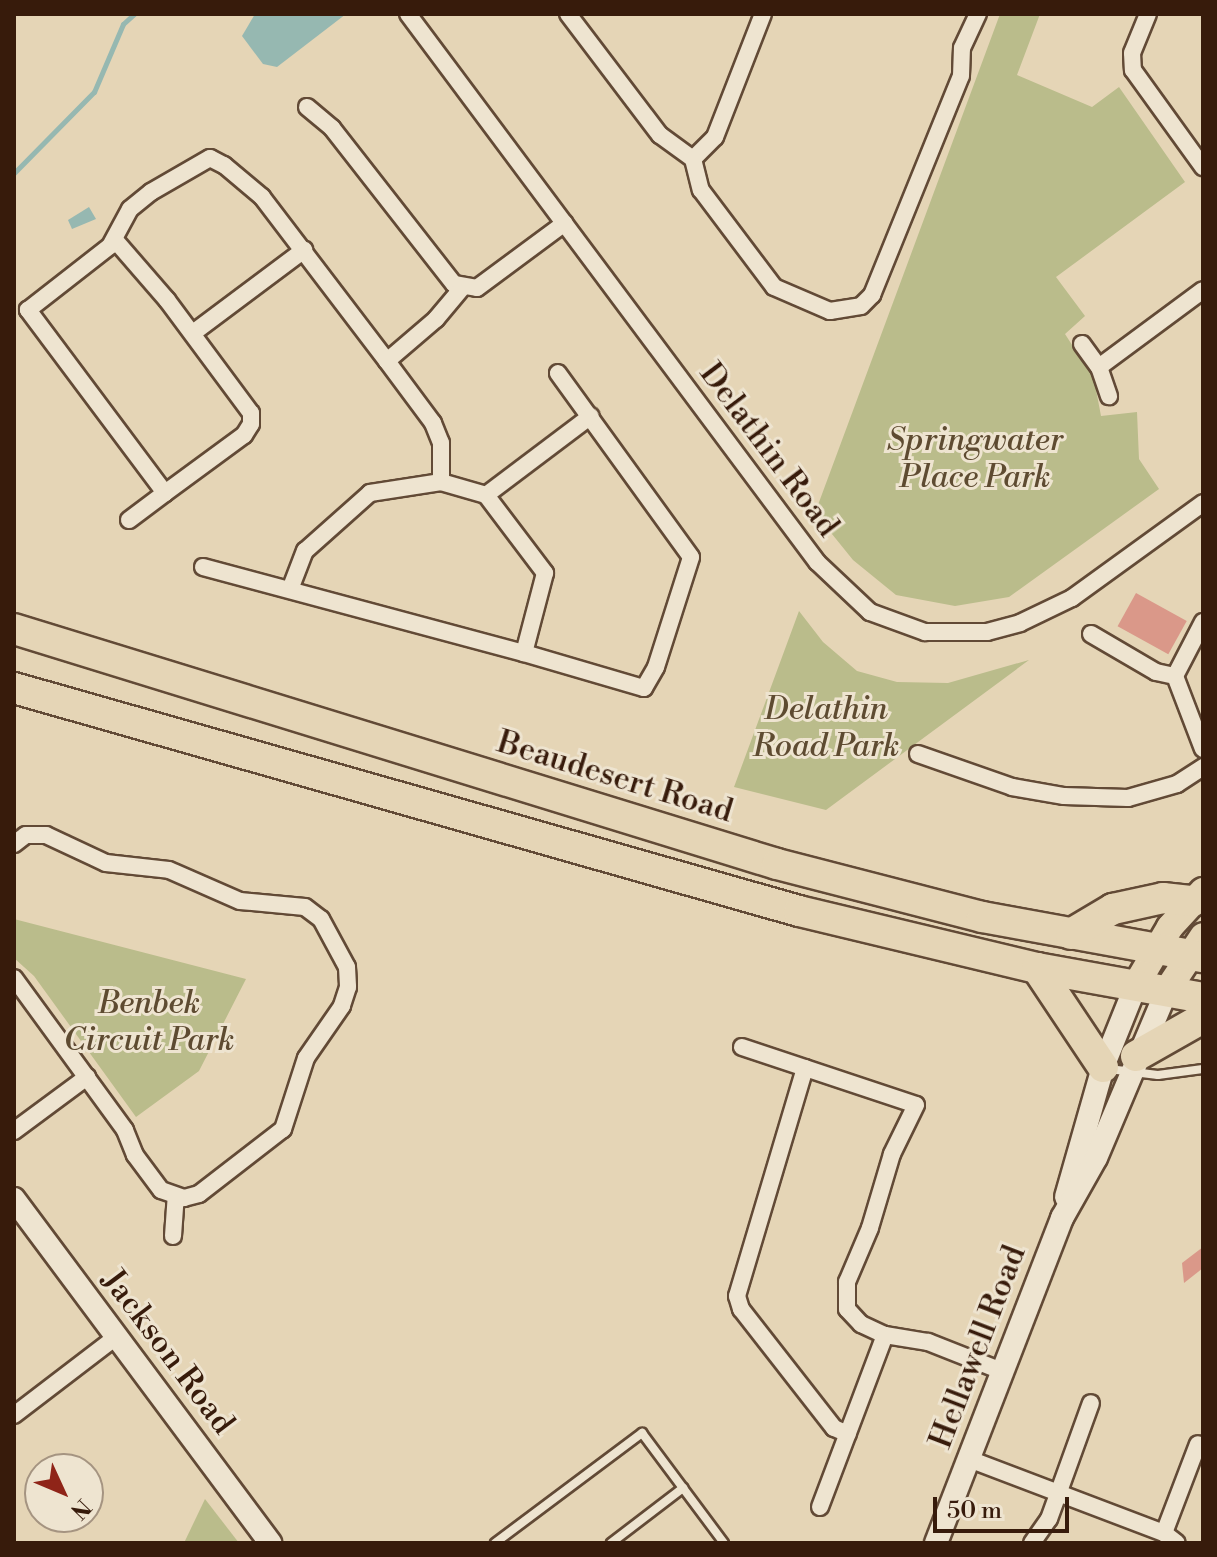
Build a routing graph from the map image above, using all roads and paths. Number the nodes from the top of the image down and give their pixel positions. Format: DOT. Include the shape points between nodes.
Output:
graph roads {
  1 [pos="408,14"];
  2 [pos="568,14"];
  3 [pos="763,14"];
  4 [pos="978,14"];
  5 [pos="1148,14"];
  6 [pos="307,107"];
  7 [pos="693,159"];
  8 [pos="1203,167"];
  9 [pos="565,223"];
  10 [pos="115,240"];
  11 [pos="304,250"];
  12 [pos="462,288"];
  13 [pos="1203,290"];
  14 [pos="193,333"];
  15 [pos="1082,344"];
  16 [pos="387,361"];
  17 [pos="1099,367"];
  18 [pos="558,373"];
  19 [pos="1109,396"];
  20 [pos="591,416"];
  21 [pos="441,482"];
  22 [pos="165,493"];
  23 [pos="486,495"];
  24 [pos="1203,503"];
  25 [pos="129,520"];
  26 [pos="203,567"];
  27 [pos="291,587"];
  28 [pos="1203,622"];
  29 [pos="14,629"];
  30 [pos="1091,634"];
  31 [pos="524,653"];
  32 [pos="1175,676"];
  33 [pos="14,688"];
  34 [pos="1203,749"];
  35 [pos="918,754"];
  36 [pos="1203,767"];
  37 [pos="14,844"];
  38 [pos="1198,896"];
  39 [pos="1071,934"];
  40 [pos="1155,949"];
  41 [pos="1198,949"];
  42 [pos="1037,968"];
  43 [pos="14,978"];
  44 [pos="1136,985"];
  45 [pos="1166,992"];
  46 [pos="1203,998"];
  47 [pos="1203,1018"];
  48 [pos="742,1047"];
  49 [pos="1123,1065"];
  50 [pos="805,1068"];
  51 [pos="1203,1069"];
  52 [pos="87,1077"];
  53 [pos="14,1131"];
  54 [pos="176,1197"];
  55 [pos="14,1199"];
  56 [pos="173,1236"];
  57 [pos="885,1335"];
  58 [pos="116,1337"];
  59 [pos="1004,1372"];
  60 [pos="1091,1403"];
  61 [pos="14,1415"];
  62 [pos="848,1434"];
  63 [pos="1198,1444"];
  64 [pos="969,1459"];
  65 [pos="683,1488"];
  66 [pos="1057,1493"];
  67 [pos="820,1507"];
  68 [pos="1170,1538"];
  69 [pos="270,1543"];
  70 [pos="495,1543"];
  71 [pos="611,1543"];
  72 [pos="724,1543"];
  73 [pos="936,1543"];
  74 [pos="1032,1543"];
  1 -- 9 [label="street, Delathin Road"];
  2 -- 7 [label="street" via="660,135"];
  3 -- 7 [label="street" via="715,137"];
  4 -- 7 [label="street" via="962,48 961,76 953,85 872,295 861,306 830,311 774,287 701,190"];
  5 -- 8 [label="street" via="1132,53 1133,70"];
  6 -- 12 [label="street" via="332,128"];
  9 -- 12 [label="street" via="477,288"];
  9 -- 24 [label="street, Delathin Road" via="817,562 847,595 897,625 964,633 1020,623 1072,598"];
  10 -- 11 [label="street" via="130,209 210,158 262,197"];
  10 -- 14 [label="street"];
  10 -- 22 [label="street" via="28,310"];
  11 -- 14 [label="street"];
  11 -- 16 [label="street"];
  12 -- 16 [label="street"];
  13 -- 17 [label="street"];
  14 -- 22 [label="street" via="251,413 251,424"];
  15 -- 17 [label="street"];
  16 -- 21 [label="street" via="433,423 441,443"];
  17 -- 19 [label="street"];
  18 -- 20 [label="street"];
  20 -- 23 [label="street"];
  20 -- 31 [label="street" via="686,544 688,570 644,688"];
  21 -- 23 [label="street"];
  21 -- 27 [label="street" via="370,493 305,551"];
  22 -- 25 [label="street"];
  23 -- 31 [label="street" via="545,573"];
  26 -- 27 [label="street"];
  27 -- 31 [label="street"];
  28 -- 32 [label="street"];
  29 -- 39 [label="highway, Beaudesert Road" via="777,864"];
  30 -- 32 [label="street" via="1156,672"];
  32 -- 34 [label="street"];
  33 -- 42 [label="highway" via="776,905"];
  35 -- 36 [label="street" via="1012,787 1064,796 1128,798 1177,784"];
  37 -- 54 [label="street" via="26,835 46,835 106,863 169,870 240,901 305,907 321,919 347,967 342,1006 306,1058 283,1129 199,1194"];
  38 -- 39 [label="highway" via="1113,909"];
  38 -- 40 [label="main road"];
  39 -- 40 [label="highway, Beaudesert Road"];
  40 -- 41 [label="highway, Beaudesert Road"];
  40 -- 44 [label="main road"];
  41 -- 45 [label="main road"];
  42 -- 44 [label="highway"];
  42 -- 49 [label="highway"];
  43 -- 52 [label="street"];
  44 -- 45 [label="highway"];
  44 -- 49 [label="street, Hellawell Road"];
  45 -- 46 [label="highway"];
  45 -- 49 [label="street, Hellawell Road"];
  47 -- 49 [label="highway"];
  48 -- 50 [label="street"];
  49 -- 51 [label="lane"];
  49 -- 59 [label="street, Hellawell Road" via="1076,1148 1062,1218"];
  50 -- 57 [label="street" via="916,1105 892,1154 847,1282 847,1309 861,1324"];
  50 -- 62 [label="street" via="737,1296 741,1309 834,1428"];
  52 -- 53 [label="street"];
  52 -- 54 [label="street" via="125,1130 135,1155 161,1190"];
  54 -- 56 [label="street"];
  55 -- 58 [label="street, Jackson Road"];
  57 -- 59 [label="street" via="928,1342"];
  57 -- 62 [label="street"];
  58 -- 61 [label="street"];
  58 -- 69 [label="street, Jackson Road"];
  59 -- 64 [label="street, Hellawell Road"];
  60 -- 66 [label="street"];
  62 -- 67 [label="street"];
  63 -- 68 [label="street"];
  64 -- 66 [label="street"];
  64 -- 73 [label="street, Hellawell Road"];
  65 -- 70 [label="lane" via="642,1433"];
  65 -- 71 [label="lane"];
  65 -- 72 [label="lane"];
  66 -- 68 [label="street"];
  66 -- 74 [label="street" via="1042,1534"];
}
